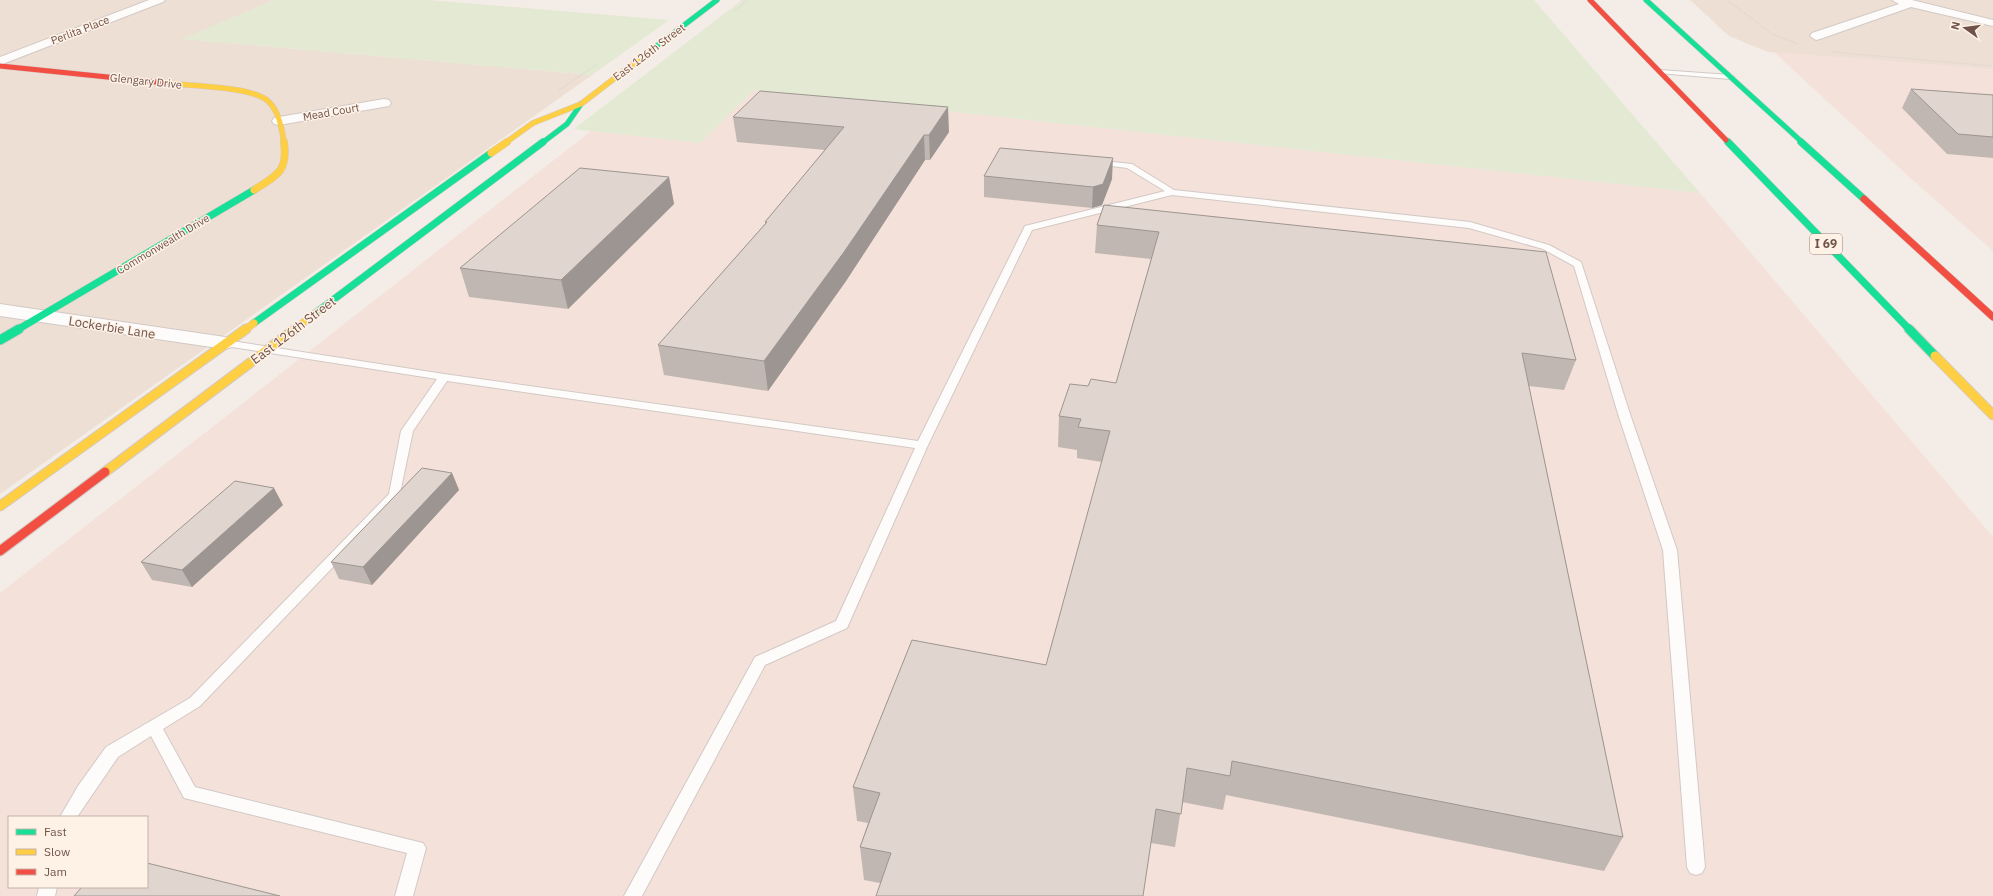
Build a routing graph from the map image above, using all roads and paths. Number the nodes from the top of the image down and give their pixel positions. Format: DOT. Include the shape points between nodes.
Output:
graph roads {
  1 [pos="159,0"];
  2 [pos="717,0"];
  3 [pos="1590,0"];
  4 [pos="1646,0"];
  5 [pos="1727,0"];
  6 [pos="1898,0"];
  7 [pos="1911,3"];
  8 [pos="1993,22"];
  9 [pos="1816,36"];
  10 [pos="1801,44"];
  11 [pos="1827,51"];
  12 [pos="0,61"];
  13 [pos="0,66"];
  14 [pos="1993,66"];
  15 [pos="1660,72"];
  16 [pos="1730,77"];
  17 [pos="384,103"];
  18 [pos="580,104"];
  19 [pos="279,121"];
  20 [pos="1091,161"];
  21 [pos="1172,192"];
  22 [pos="0,310"];
  23 [pos="42,316"];
  24 [pos="1993,317"];
  25 [pos="0,340"];
  26 [pos="225,343"];
  27 [pos="266,350"];
  28 [pos="444,377"];
  29 [pos="1993,415"];
  30 [pos="922,445"];
  31 [pos="0,506"];
  32 [pos="0,551"];
  33 [pos="154,727"];
  34 [pos="69,816"];
  35 [pos="1696,867"];
  36 [pos="404,896"];
  37 [pos="633,896"];
  1 -- 12 [label="street, Perlita Place"];
  2 -- 18 [label="main road, East 126th Street"];
  3 -- 15 [label="main road, I 69"];
  4 -- 16 [label="main road"];
  5 -- 10 [label="path" via="1772,34"];
  6 -- 7 [label="street"];
  7 -- 8 [label="street"];
  7 -- 9 [label="street"];
  11 -- 14 [label="path"];
  13 -- 19 [label="main road, Glengary Drive" via="244,92 266,99 272,104"];
  15 -- 16 [label="lane"];
  15 -- 29 [label="main road, I 69"];
  16 -- 24 [label="main road"];
  17 -- 19 [label="street, Mead Court"];
  18 -- 26 [label="main road, East 126th Street" via="533,123"];
  18 -- 27 [label="main road, East 126th Street" via="567,124"];
  19 -- 23 [label="main road, Commonwealth Drive" via="284,162 279,172 267,182"];
  20 -- 21 [label="lane" via="1129,166"];
  21 -- 30 [label="lane" via="1028,228"];
  21 -- 35 [label="lane" via="1470,225 1546,247 1578,264 1625,417 1670,550"];
  22 -- 23 [label="street, Lockerbie Lane"];
  23 -- 25 [label="main road, Commonwealth Drive"];
  23 -- 26 [label="street, Lockerbie Lane"];
  26 -- 27 [label="lane"];
  26 -- 31 [label="main road, East 126th Street"];
  27 -- 28 [label="lane"];
  27 -- 32 [label="main road, East 126th Street"];
  28 -- 30 [label="lane"];
  28 -- 33 [label="lane" via="407,431 395,495 195,702"];
  30 -- 37 [label="lane" via="842,624 760,661"];
  33 -- 34 [label="lane" via="112,752"];
  33 -- 36 [label="lane" via="190,793 417,848"];
}
